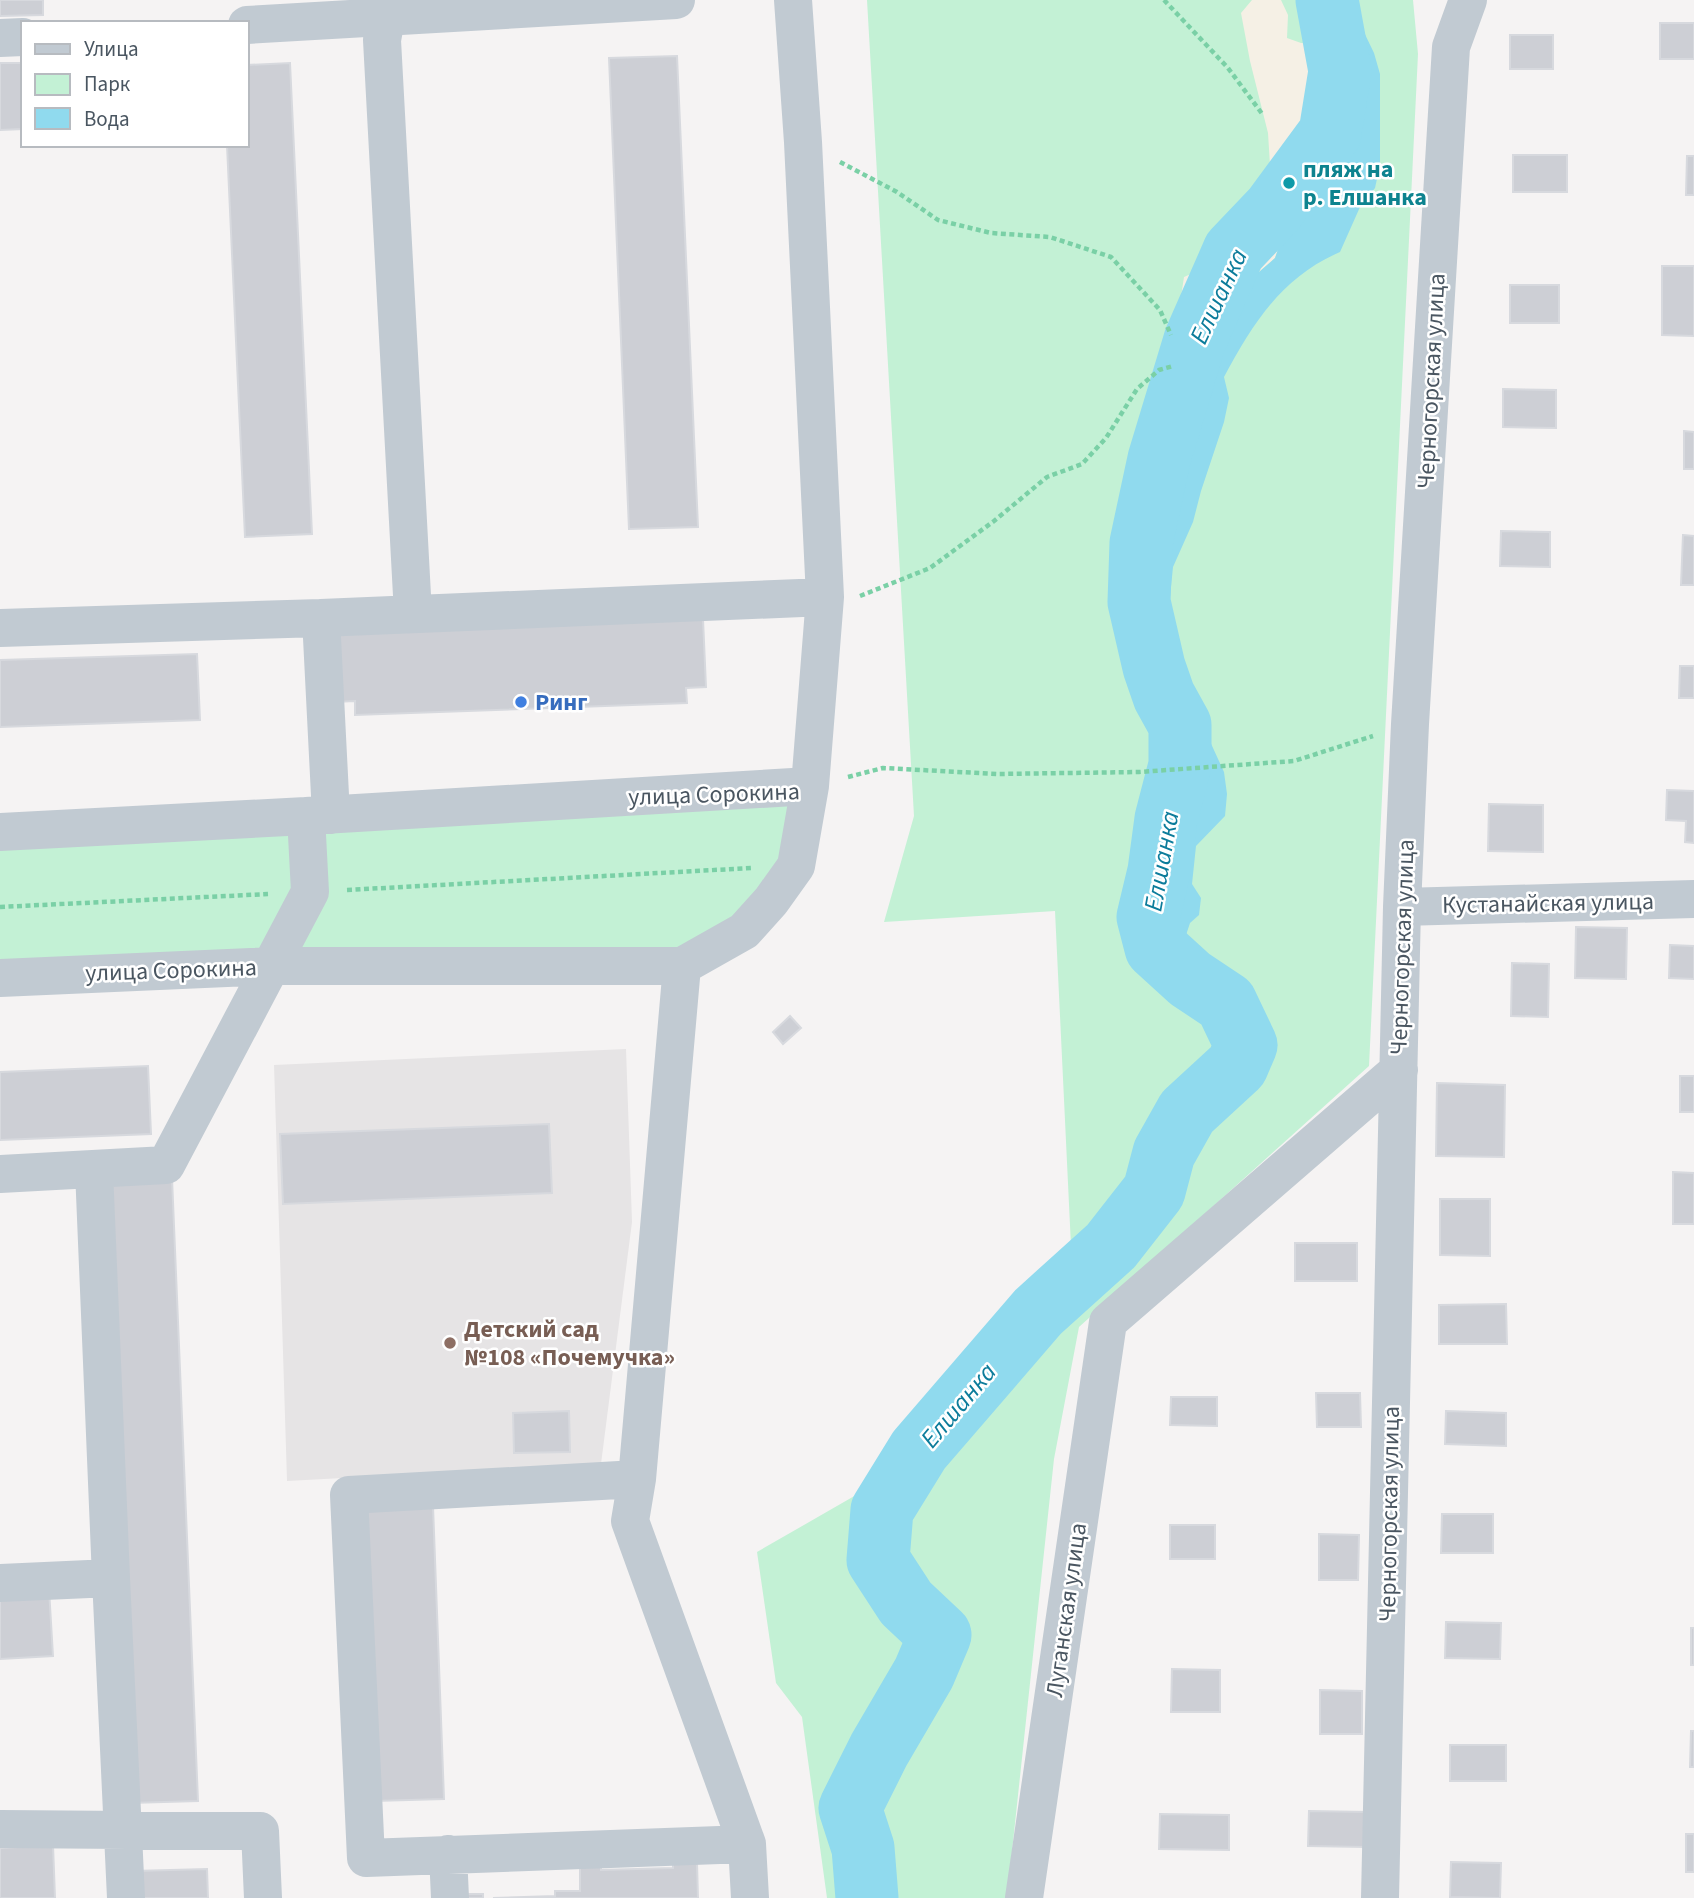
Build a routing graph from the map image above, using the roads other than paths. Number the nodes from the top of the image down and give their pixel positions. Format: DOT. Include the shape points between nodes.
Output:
graph roads {
  1 [pos="230,0"];
  2 [pos="676,0"];
  3 [pos="793,0"];
  4 [pos="1468,0"];
  5 [pos="386,18"];
  6 [pos="231,21"];
  7 [pos="248,25"];
  8 [pos="21,37"];
  9 [pos="0,38"];
  10 [pos="825,597"];
  11 [pos="413,614"];
  12 [pos="321,618"];
  13 [pos="0,628"];
  14 [pos="810,786"];
  15 [pos="319,815"];
  16 [pos="0,832"];
  17 [pos="1694,899"];
  18 [pos="1402,907"];
  19 [pos="272,966"];
  20 [pos="682,966"];
  21 [pos="0,978"];
  22 [pos="1399,1070"];
  23 [pos="94,1170"];
  24 [pos="0,1174"];
  25 [pos="637,1479"];
  26 [pos="111,1578"];
  27 [pos="0,1583"];
  28 [pos="0,1829"];
  29 [pos="123,1830"];
  30 [pos="747,1844"];
  31 [pos="448,1854"];
  32 [pos="126,1898"];
  33 [pos="264,1898"];
  34 [pos="450,1898"];
  35 [pos="750,1898"];
  36 [pos="1024,1898"];
  37 [pos="1380,1898"];
  1 -- 6 [label="street"];
  2 -- 5 [label="street"];
  3 -- 10 [label="street"];
  4 -- 18 [label="street, Черногорская улица" via="1451,47"];
  5 -- 7 [label="street"];
  5 -- 11 [label="street" via="382,40"];
  8 -- 9 [label="street"];
  10 -- 11 [label="street"];
  10 -- 14 [label="street"];
  11 -- 12 [label="street"];
  12 -- 13 [label="street"];
  12 -- 15 [label="street"];
  14 -- 15 [label="street, улица Сорокина"];
  14 -- 20 [label="street, улица Сорокина" via="796,866 744,931"];
  15 -- 16 [label="street, улица Сорокина"];
  15 -- 19 [label="street" via="310,892"];
  17 -- 18 [label="street, Кустанайская улица"];
  18 -- 22 [label="street, Черногорская улица"];
  19 -- 20 [label="street, улица Сорокина"];
  19 -- 21 [label="street, улица Сорокина"];
  19 -- 23 [label="street" via="166,1165"];
  20 -- 25 [label="street"];
  22 -- 36 [label="street, Луганская улица" via="1108,1322"];
  22 -- 37 [label="street, Черногорская улица"];
  23 -- 24 [label="street"];
  23 -- 26 [label="street"];
  25 -- 30 [label="street" via="631,1521"];
  25 -- 31 [label="street" via="349,1495 366,1858"];
  26 -- 27 [label="street"];
  26 -- 29 [label="street"];
  28 -- 29 [label="street"];
  29 -- 32 [label="street"];
  29 -- 33 [label="street" via="260,1830"];
  30 -- 31 [label="street"];
  30 -- 35 [label="street"];
  31 -- 34 [label="street"];
}
